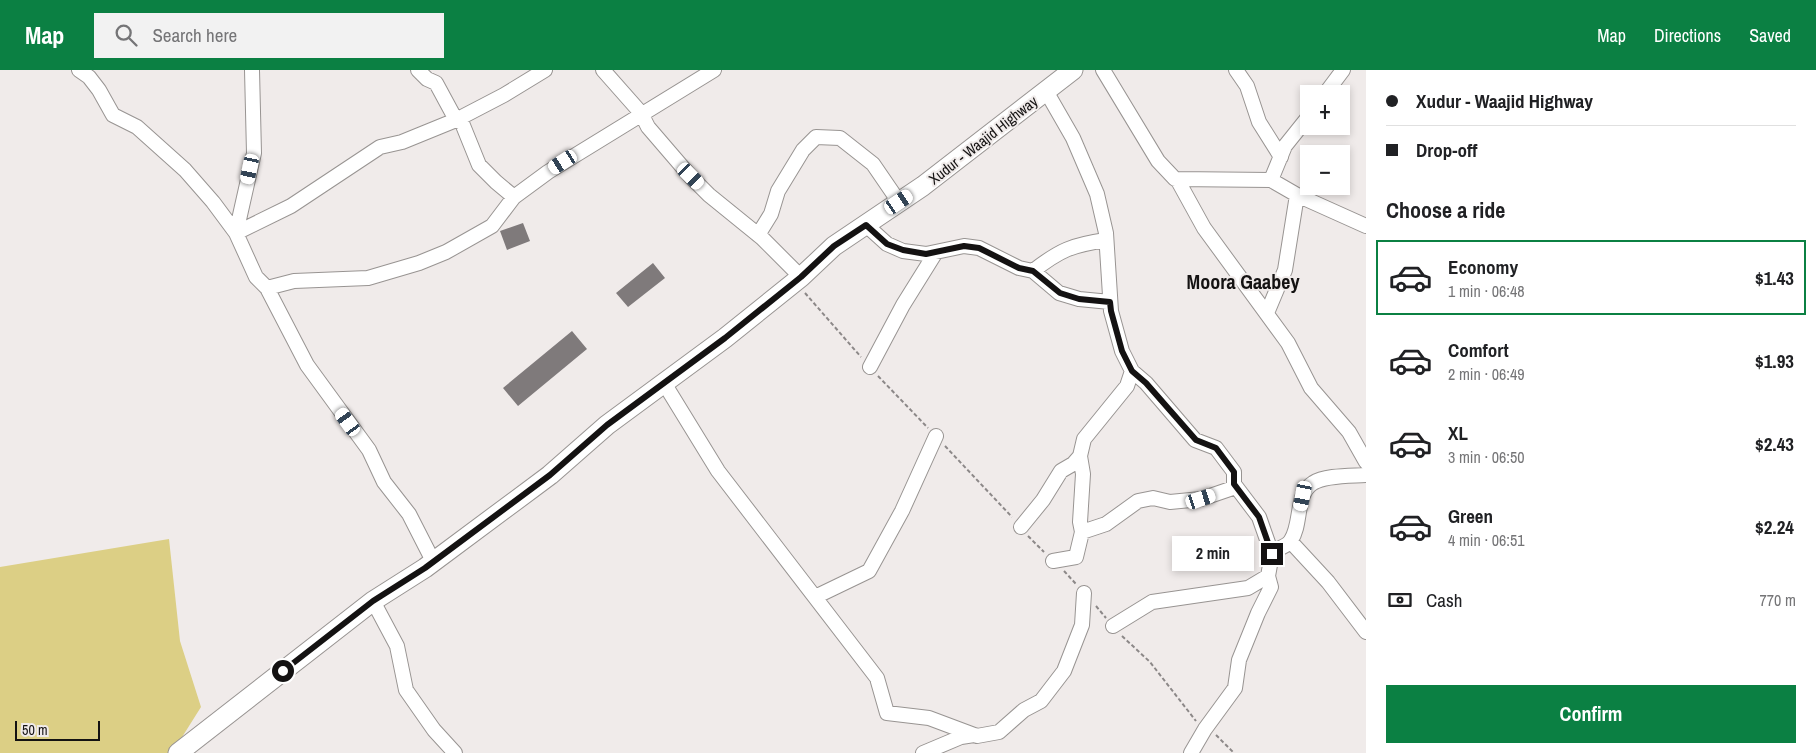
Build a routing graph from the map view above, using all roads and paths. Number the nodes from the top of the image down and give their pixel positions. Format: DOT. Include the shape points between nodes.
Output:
graph roads {
  1 [pos="80,70"];
  2 [pos="252,70"];
  3 [pos="418,70"];
  4 [pos="545,70"];
  5 [pos="604,70"];
  6 [pos="714,70"];
  7 [pos="1072,70"];
  8 [pos="1103,70"];
  9 [pos="1236,70"];
  10 [pos="1343,70"];
  11 [pos="1332,85"];
  12 [pos="1046,91"];
  13 [pos="641,113"];
  14 [pos="456,120"];
  15 [pos="1300,128"];
  16 [pos="1281,157"];
  17 [pos="1177,179"];
  18 [pos="1271,180"];
  19 [pos="1297,196"];
  20 [pos="514,197"];
  21 [pos="899,202"];
  22 [pos="866,225"];
  23 [pos="1366,226"];
  24 [pos="236,233"];
  25 [pos="758,235"];
  26 [pos="1106,240"];
  27 [pos="936,252"];
  28 [pos="1033,271"];
  29 [pos="798,280"];
  30 [pos="267,288"];
  31 [pos="1110,302"];
  32 [pos="1267,312"];
  33 [pos="870,367"];
  34 [pos="1132,371"];
  35 [pos="664,383"];
  36 [pos="936,436"];
  37 [pos="1080,456"];
  38 [pos="1366,462"];
  39 [pos="1366,475"];
  40 [pos="1236,487"];
  41 [pos="1021,527"];
  42 [pos="1082,532"];
  43 [pos="1291,542"];
  44 [pos="1272,552"];
  45 [pos="1053,561"];
  46 [pos="433,562"];
  47 [pos="1268,576"];
  48 [pos="1084,593"];
  49 [pos="815,597"];
  50 [pos="373,601"];
  51 [pos="1113,626"];
  52 [pos="1366,632"];
  53 [pos="1205,729"];
  54 [pos="975,735"];
  55 [pos="178,753"];
  56 [pos="454,753"];
  57 [pos="923,753"];
  58 [pos="1191,753"];
  59 [pos="1234,753"];
  1 -- 24 [label="street" via="94,83 113,115 137,126 185,170"];
  2 -- 24 [label="street" via="254,153"];
  3 -- 14 [label="street" via="436,83"];
  4 -- 14 [label="street"];
  5 -- 13 [label="street"];
  6 -- 13 [label="street"];
  7 -- 12 [label="main road, Xudur - Waajid Highway"];
  8 -- 17 [label="street" via="1158,161"];
  9 -- 16 [label="street" via="1247,86 1259,122"];
  10 -- 11 [label="street"];
  12 -- 21 [label="main road, Xudur - Waajid Highway"];
  12 -- 26 [label="street" via="1073,138 1097,194"];
  13 -- 20 [label="street"];
  13 -- 25 [label="street" via="648,128 709,195"];
  14 -- 20 [label="street" via="462,123 479,165"];
  14 -- 24 [label="street" via="402,142 380,147 291,206"];
  15 -- 16 [label="street"];
  16 -- 18 [label="street"];
  17 -- 18 [label="street"];
  17 -- 32 [label="street" via="1204,228"];
  18 -- 19 [label="street"];
  19 -- 23 [label="street"];
  19 -- 32 [label="street" via="1285,270"];
  20 -- 30 [label="street" via="492,226 419,263 368,278 294,281"];
  21 -- 22 [label="main road, Xudur - Waajid Highway"];
  21 -- 25 [label="street" via="873,164 840,138 816,137 803,150 778,191 771,214"];
  22 -- 27 [label="street" via="887,244 926,254"];
  22 -- 29 [label="main road, Xudur - Waajid Highway" via="834,246"];
  24 -- 30 [label="street" via="256,277"];
  25 -- 29 [label="street"];
  26 -- 28 [label="street" via="1079,244 1054,255"];
  26 -- 31 [label="street"];
  27 -- 28 [label="street" via="964,246 979,248 1019,268"];
  27 -- 33 [label="street"];
  28 -- 31 [label="street" via="1060,293 1079,299"];
  29 -- 33 [label="path"];
  29 -- 35 [label="main road, Xudur - Waajid Highway"];
  30 -- 46 [label="street" via="307,365 369,450 384,482 409,514"];
  31 -- 34 [label="street" via="1122,351"];
  32 -- 38 [label="street" via="1288,343 1311,388 1349,432"];
  33 -- 36 [label="path"];
  34 -- 37 [label="street" via="1127,386 1084,439"];
  34 -- 40 [label="street" via="1196,440 1216,448 1234,472"];
  35 -- 46 [label="main road, Xudur - Waajid Highway" via="607,425 550,475"];
  35 -- 49 [label="street" via="718,471"];
  36 -- 41 [label="path"];
  36 -- 49 [label="street" via="902,511 869,571"];
  37 -- 41 [label="street" via="1061,471"];
  37 -- 42 [label="street" via="1084,474"];
  39 -- 43 [label="street" via="1328,478 1312,483 1303,496"];
  40 -- 42 [label="street" via="1201,499 1170,502 1153,498 1138,501 1106,524"];
  40 -- 44 [label="street" via="1259,517"];
  41 -- 45 [label="path"];
  42 -- 45 [label="street" via="1076,557"];
  43 -- 44 [label="street"];
  43 -- 52 [label="street" via="1328,582"];
  44 -- 47 [label="street"];
  45 -- 48 [label="path"];
  46 -- 50 [label="main road, Xudur - Waajid Highway"];
  47 -- 51 [label="street" via="1248,588 1152,602"];
  47 -- 53 [label="street" via="1271,587 1239,660 1236,688"];
  48 -- 51 [label="path"];
  48 -- 54 [label="street" via="1082,625 1064,671 1041,701 1024,710 999,732"];
  49 -- 54 [label="street" via="877,678 887,713 929,718"];
  50 -- 55 [label="main road, Xudur - Waajid Highway"];
  50 -- 56 [label="street" via="397,646 406,690"];
  51 -- 53 [label="path" via="1150,662"];
  53 -- 58 [label="street"];
  53 -- 59 [label="path"];
  54 -- 57 [label="street" via="961,737"];
}
